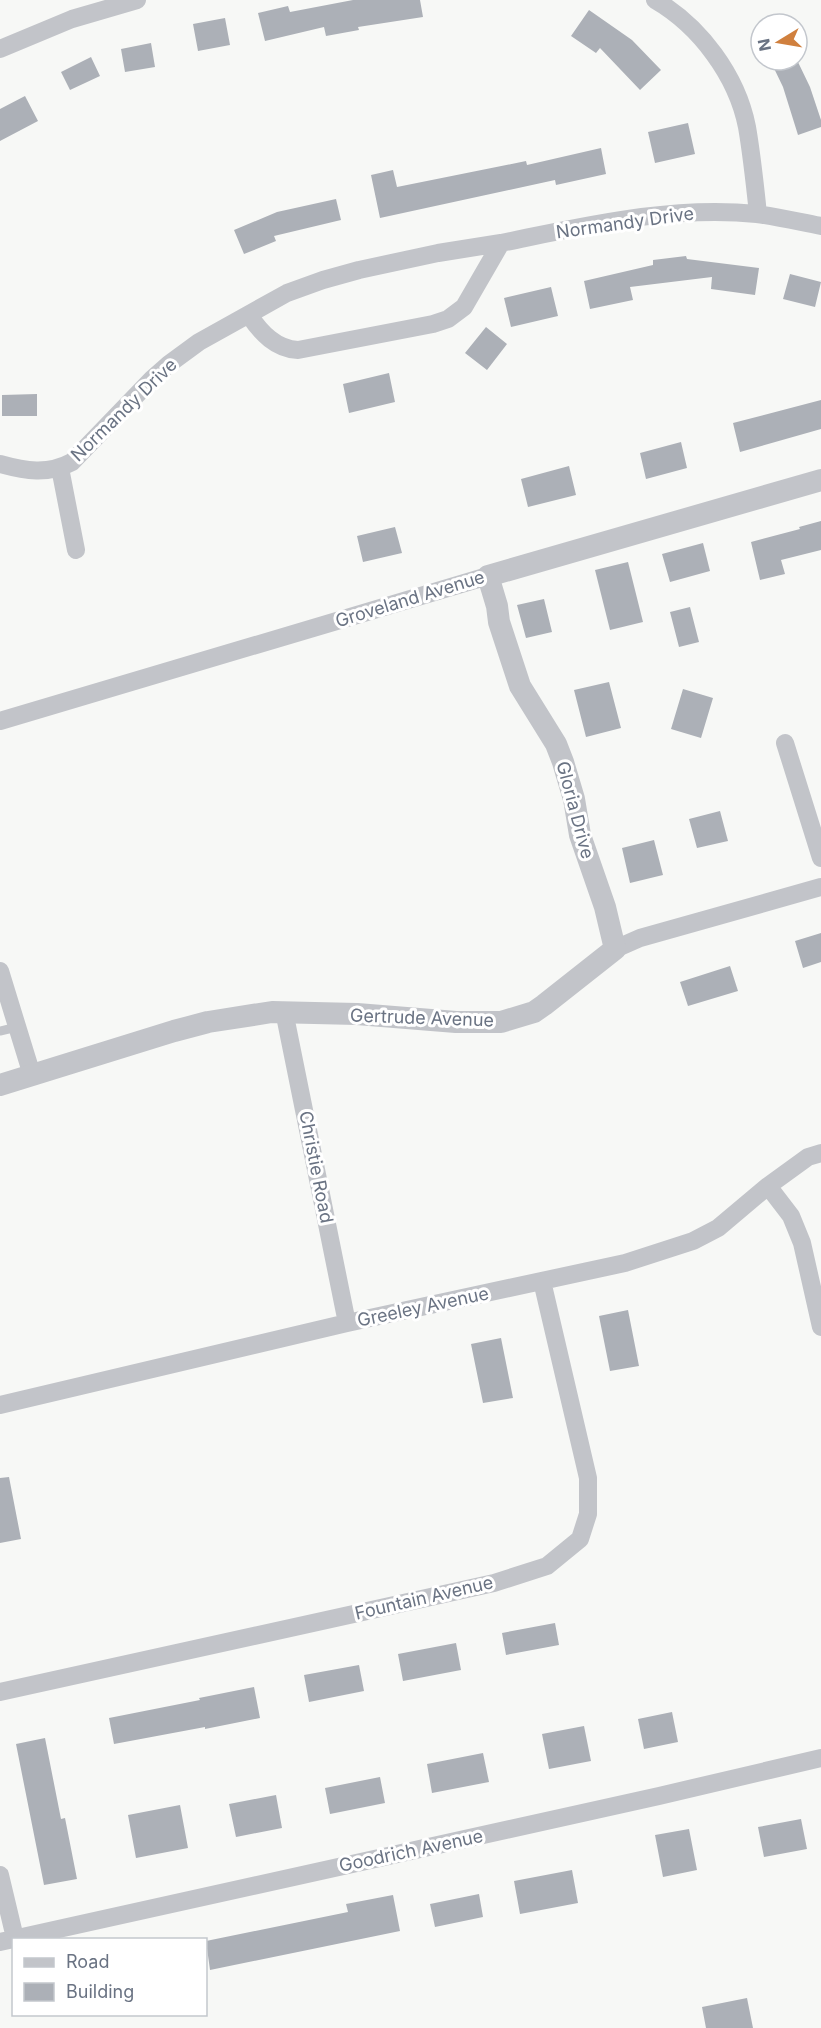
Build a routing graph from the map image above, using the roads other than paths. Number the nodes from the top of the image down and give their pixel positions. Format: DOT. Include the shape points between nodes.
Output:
graph roads {
  1 [pos="137,0"];
  2 [pos="655,0"];
  3 [pos="0,49"];
  4 [pos="758,214"];
  5 [pos="821,226"];
  6 [pos="501,243"];
  7 [pos="249,315"];
  8 [pos="0,464"];
  9 [pos="60,468"];
  10 [pos="821,480"];
  11 [pos="76,550"];
  12 [pos="488,576"];
  13 [pos="0,722"];
  14 [pos="785,743"];
  15 [pos="821,858"];
  16 [pos="821,887"];
  17 [pos="615,949"];
  18 [pos="0,971"];
  19 [pos="284,1011"];
  20 [pos="9,1029"];
  21 [pos="32,1075"];
  22 [pos="0,1085"];
  23 [pos="821,1154"];
  24 [pos="768,1186"];
  25 [pos="542,1281"];
  26 [pos="347,1323"];
  27 [pos="821,1327"];
  28 [pos="0,1405"];
  29 [pos="0,1692"];
  30 [pos="821,1758"];
  31 [pos="0,1875"];
  32 [pos="17,1938"];
  33 [pos="8,1940"];
  1 -- 3 [label="street" via="64,22"];
  2 -- 4 [label="street" via="682,19 704,42 729,80 746,125"];
  4 -- 5 [label="street, Normandy Drive"];
  4 -- 6 [label="street, Normandy Drive" via="672,214"];
  6 -- 7 [label="street, Normandy Drive" via="438,253 323,280 287,293"];
  6 -- 7 [label="street" via="464,307 433,324 290,350 267,337"];
  7 -- 9 [label="street, Normandy Drive" via="169,364 72,462"];
  8 -- 9 [label="street" via="44,471"];
  9 -- 11 [label="street"];
  10 -- 12 [label="street, Groveland Avenue"];
  12 -- 13 [label="street, Groveland Avenue"];
  12 -- 17 [label="street, Gloria Drive" via="520,686 564,762 580,835"];
  14 -- 15 [label="street"];
  16 -- 17 [label="street, Gertrude Avenue" via="640,938"];
  17 -- 19 [label="street, Gertrude Avenue" via="534,1012 501,1022"];
  18 -- 20 [label="street"];
  19 -- 21 [label="street, Gertrude Avenue" via="208,1022"];
  19 -- 26 [label="street, Christie Road"];
  20 -- 21 [label="street"];
  21 -- 22 [label="street, Gertrude Avenue"];
  23 -- 24 [label="street, Greeley Avenue" via="808,1157"];
  24 -- 25 [label="street, Greeley Avenue" via="718,1228 693,1241 625,1263"];
  24 -- 27 [label="street" via="791,1216 802,1243"];
  25 -- 26 [label="street, Greeley Avenue"];
  25 -- 29 [label="street, Fountain Avenue" via="588,1478 588,1514 580,1539 548,1566 494,1583"];
  26 -- 28 [label="street, Greeley Avenue"];
  30 -- 32 [label="street, Goodrich Avenue"];
  31 -- 33 [label="street"];
}
